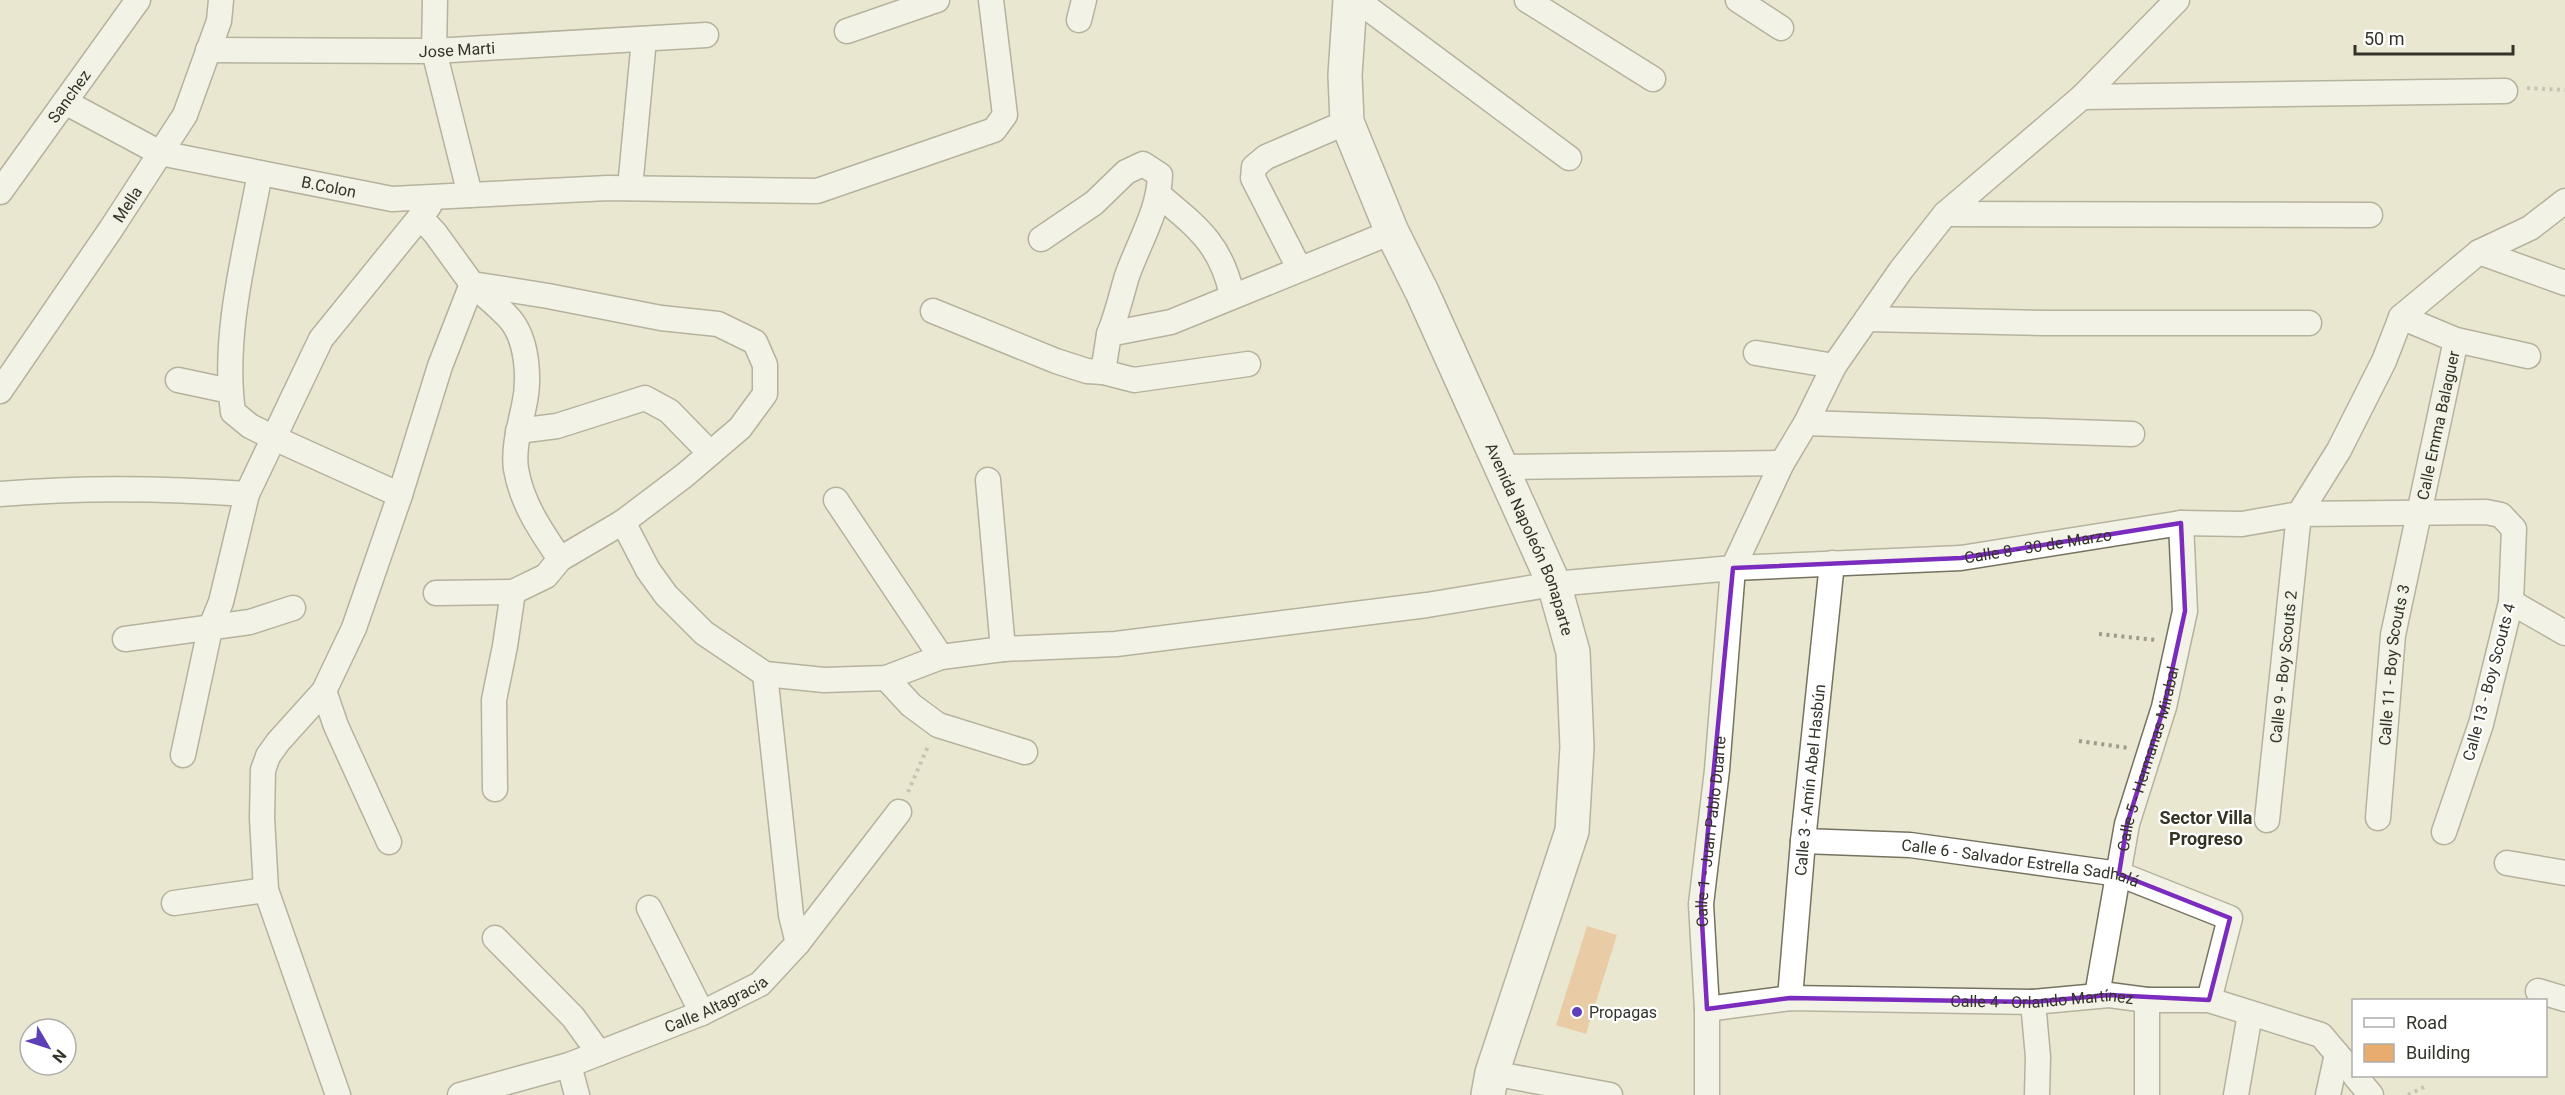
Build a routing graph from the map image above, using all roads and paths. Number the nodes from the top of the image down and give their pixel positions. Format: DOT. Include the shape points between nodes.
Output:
graph roads {
  1 [pos="138,0"];
  2 [pos="221,0"];
  3 [pos="435,0"];
  4 [pos="938,0"];
  5 [pos="990,0"];
  6 [pos="1350,0"];
  7 [pos="1357,0"];
  8 [pos="1527,0"];
  9 [pos="1738,0"];
  10 [pos="2177,0"];
  11 [pos="1781,28"];
  12 [pos="847,31"];
  13 [pos="706,35"];
  14 [pos="644,39"];
  15 [pos="208,50"];
  16 [pos="434,51"];
  17 [pos="1653,79"];
  18 [pos="2565,90"];
  19 [pos="2505,91"];
  20 [pos="2082,97"];
  21 [pos="65,102"];
  22 [pos="1347,122"];
  23 [pos="160,153"];
  24 [pos="1569,158"];
  25 [pos="260,173"];
  26 [pos="619,188"];
  27 [pos="0,192"];
  28 [pos="470,195"];
  29 [pos="1159,195"];
  30 [pos="437,197"];
  31 [pos="2565,201"];
  32 [pos="1944,214"];
  33 [pos="2370,215"];
  34 [pos="420,217"];
  35 [pos="1392,232"];
  36 [pos="1041,240"];
  37 [pos="2479,252"];
  38 [pos="1299,268"];
  39 [pos="2565,283"];
  40 [pos="472,284"];
  41 [pos="1232,295"];
  42 [pos="933,311"];
  43 [pos="2401,317"];
  44 [pos="1867,319"];
  45 [pos="2309,323"];
  46 [pos="1109,334"];
  47 [pos="2456,340"];
  48 [pos="1756,353"];
  49 [pos="2528,356"];
  50 [pos="1248,364"];
  51 [pos="1834,366"];
  52 [pos="1103,372"];
  53 [pos="178,380"];
  54 [pos="0,391"];
  55 [pos="230,391"];
  56 [pos="1806,423"];
  57 [pos="518,431"];
  58 [pos="2132,434"];
  59 [pos="274,438"];
  60 [pos="710,453"];
  61 [pos="1782,463"];
  62 [pos="1500,467"];
  63 [pos="988,480"];
  64 [pos="0,494"];
  65 [pos="247,494"];
  66 [pos="400,495"];
  67 [pos="836,500"];
  68 [pos="2418,512"];
  69 [pos="2299,514"];
  70 [pos="623,522"];
  71 [pos="2181,524"];
  72 [pos="2514,529"];
  73 [pos="560,559"];
  74 [pos="1832,563"];
  75 [pos="1732,568"];
  76 [pos="1554,584"];
  77 [pos="513,592"];
  78 [pos="436,593"];
  79 [pos="2511,602"];
  80 [pos="293,608"];
  81 [pos="210,629"];
  82 [pos="2565,633"];
  83 [pos="2099,634"];
  84 [pos="125,639"];
  85 [pos="2178,642"];
  86 [pos="1003,649"];
  87 [pos="940,657"];
  88 [pos="765,674"];
  89 [pos="886,678"];
  90 [pos="324,691"];
  91 [pos="938,725"];
  92 [pos="2079,741"];
  93 [pos="2150,751"];
  94 [pos="1025,752"];
  95 [pos="183,755"];
  96 [pos="495,789"];
  97 [pos="899,812"];
  98 [pos="2378,818"];
  99 [pos="2267,820"];
  100 [pos="2444,832"];
  101 [pos="1803,841"];
  102 [pos="389,842"];
  103 [pos="2507,863"];
  104 [pos="2565,873"];
  105 [pos="2119,874"];
  106 [pos="266,890"];
  107 [pos="174,903"];
  108 [pos="649,908"];
  109 [pos="495,938"];
  110 [pos="798,943"];
  111 [pos="2538,991"];
  112 [pos="2097,995"];
  113 [pos="1790,998"];
  114 [pos="2565,999"];
  115 [pos="2146,1000"];
  116 [pos="2209,1000"];
  117 [pos="2033,1002"];
  118 [pos="1707,1009"];
  119 [pos="702,1013"];
  120 [pos="2250,1014"];
  121 [pos="599,1053"];
  122 [pos="569,1065"];
  123 [pos="2349,1065"];
  124 [pos="2358,1077"];
  125 [pos="1490,1084"];
  126 [pos="2426,1086"];
  127 [pos="338,1095"];
  128 [pos="460,1095"];
  129 [pos="577,1095"];
  130 [pos="1610,1095"];
  131 [pos="1707,1095"];
  132 [pos="2037,1095"];
  133 [pos="2147,1095"];
  134 [pos="2236,1095"];
  135 [pos="2328,1095"];
  136 [pos="2371,1095"];
  137 [pos="2408,1095"];
  1 -- 21 [label="street, Sanchez"];
  2 -- 15 [label="street, Mella" via="219,21"];
  3 -- 16 [label="street"];
  4 -- 12 [label="street"];
  5 -- 26 [label="street, B.Colon" via="1005,115 994,130 818,191"];
  6 -- 22 [label="main road, Avenida Napoleón Bonaparte" via="1345,75"];
  7 -- 24 [label="street"];
  8 -- 17 [label="street"];
  9 -- 11 [label="street"];
  10 -- 20 [label="street"];
  13 -- 14 [label="street, Jose Marti"];
  14 -- 16 [label="street, Jose Marti"];
  14 -- 26 [label="street"];
  15 -- 16 [label="street, Jose Marti"];
  15 -- 23 [label="street, Mella" via="185,115"];
  16 -- 28 [label="street"];
  18 -- 19 [label="path" via="2520,87"];
  19 -- 20 [label="street"];
  20 -- 32 [label="street"];
  21 -- 23 [label="street, B.Colon"];
  21 -- 27 [label="street, Sanchez"];
  22 -- 35 [label="main road, Avenida Napoleón Bonaparte"];
  22 -- 38 [label="street" via="1266,157 1254,167 1253,178"];
  23 -- 25 [label="street, B.Colon"];
  23 -- 54 [label="street, Mella"];
  25 -- 30 [label="street, B.Colon" via="392,200"];
  25 -- 55 [label="street" via="234,317"];
  26 -- 28 [label="street, B.Colon"];
  28 -- 30 [label="street, B.Colon"];
  29 -- 36 [label="street" via="1160,175 1143,164 1126,172 1094,203"];
  29 -- 41 [label="street" via="1202,231 1226,271"];
  29 -- 46 [label="street"];
  30 -- 34 [label="street"];
  31 -- 37 [label="street" via="2530,228"];
  32 -- 33 [label="street"];
  32 -- 44 [label="street"];
  34 -- 40 [label="street"];
  34 -- 59 [label="street" via="321,339"];
  35 -- 38 [label="street"];
  35 -- 62 [label="main road, Avenida Napoleón Bonaparte"];
  37 -- 39 [label="street"];
  37 -- 43 [label="street"];
  38 -- 41 [label="street"];
  40 -- 57 [label="street" via="511,320 520,335 526,363 525,399"];
  40 -- 60 [label="street" via="661,318 718,324 755,342 765,365 765,394 740,428"];
  40 -- 66 [label="street" via="440,366"];
  41 -- 46 [label="street" via="1171,322"];
  42 -- 52 [label="street" via="1056,361"];
  43 -- 47 [label="street"];
  43 -- 69 [label="street" via="2384,361 2339,450"];
  44 -- 45 [label="street"];
  44 -- 51 [label="street"];
  46 -- 52 [label="street"];
  47 -- 49 [label="street"];
  47 -- 68 [label="street, Calle Emma Balaguer"];
  48 -- 51 [label="street"];
  50 -- 52 [label="street" via="1134,380"];
  51 -- 56 [label="street"];
  53 -- 55 [label="street"];
  55 -- 59 [label="street" via="233,412"];
  56 -- 58 [label="street"];
  56 -- 61 [label="street"];
  57 -- 60 [label="street" via="557,426 645,398 669,411"];
  57 -- 73 [label="street" via="516,468 530,514"];
  59 -- 65 [label="street"];
  59 -- 66 [label="street"];
  60 -- 70 [label="street"];
  61 -- 62 [label="street"];
  61 -- 75 [label="street"];
  62 -- 76 [label="main road, Avenida Napoleón Bonaparte"];
  63 -- 86 [label="street"];
  64 -- 65 [label="street" via="170,488"];
  65 -- 81 [label="street" via="221,602"];
  66 -- 90 [label="street" via="354,628"];
  67 -- 87 [label="street"];
  68 -- 69 [label="street, Calle 8 - 30 de Marzo"];
  68 -- 72 [label="street, Calle 8 - 30 de Marzo" via="2486,512 2501,515"];
  68 -- 98 [label="street, Calle 11 - Boy Scouts 3" via="2393,635"];
  69 -- 71 [label="street, Calle 8 - 30 de Marzo" via="2242,524"];
  69 -- 99 [label="street, Calle 9 - Boy Scouts 2"];
  70 -- 73 [label="street"];
  70 -- 88 [label="street" via="666,595 704,633"];
  71 -- 74 [label="street, Calle 8 - 30 de Marzo" via="1962,558"];
  71 -- 85 [label="street, Calle 5 - Hermanas Mirabal" via="2185,611"];
  72 -- 79 [label="street, Calle 13 - Boy Scouts 4"];
  73 -- 77 [label="street" via="546,576"];
  74 -- 75 [label="street, Calle 8 - 30 de Marzo"];
  74 -- 101 [label="street, Calle 3 - Amín Abel Hasbún"];
  75 -- 76 [label="street, Calle 8 - 30 de Marzo"];
  75 -- 118 [label="street, Calle 1 - Juan Pablo Duarte" via="1717,770 1701,904"];
  76 -- 86 [label="street, Calle 8 - 30 de Marzo" via="1427,605 1116,644"];
  76 -- 125 [label="main road, Avenida Napoleón Bonaparte" via="1573,652 1577,747 1572,831"];
  77 -- 78 [label="street"];
  77 -- 96 [label="street" via="494,700"];
  79 -- 82 [label="street"];
  79 -- 100 [label="street, Calle 13 - Boy Scouts 4" via="2481,724"];
  80 -- 81 [label="street" via="250,622"];
  81 -- 84 [label="street"];
  81 -- 95 [label="street"];
  83 -- 85 [label="path"];
  85 -- 93 [label="street, Calle 5 - Hermanas Mirabal"];
  86 -- 87 [label="street, Calle 8 - 30 de Marzo"];
  87 -- 89 [label="street, Calle 8 - 30 de Marzo"];
  88 -- 89 [label="street, Calle 8 - 30 de Marzo" via="824,680"];
  88 -- 110 [label="street" via="790,915"];
  89 -- 91 [label="street" via="911,705"];
  90 -- 102 [label="street"];
  90 -- 106 [label="street" via="278,742 263,770"];
  91 -- 94 [label="street"];
  91 -- 97 [label="path"];
  92 -- 93 [label="path"];
  93 -- 105 [label="street, Calle 5 - Hermanas Mirabal" via="2127,824"];
  97 -- 110 [label="street, Calle Altagracia"];
  101 -- 105 [label="street, Calle 6 - Salvador Estrella Sadhalá" via="1910,845"];
  101 -- 113 [label="street, Calle 3 - Amín Abel Hasbún"];
  103 -- 104 [label="street"];
  105 -- 112 [label="street, Calle 5 - Hermanas Mirabal"];
  105 -- 116 [label="street, Calle 6 - Salvador Estrella Sadhalá" via="2230,918"];
  106 -- 107 [label="street"];
  106 -- 127 [label="street"];
  108 -- 119 [label="street"];
  109 -- 121 [label="street" via="573,1017"];
  110 -- 119 [label="street, Calle Altagracia" via="760,984"];
  111 -- 114 [label="street"];
  112 -- 115 [label="street, Calle 4 - Orlando Martínez"];
  112 -- 117 [label="street, Calle 4 - Orlando Martínez"];
  113 -- 117 [label="street, Calle 4 - Orlando Martínez"];
  113 -- 118 [label="street, Calle 4 - Orlando Martínez"];
  115 -- 116 [label="street, Calle 4 - Orlando Martínez"];
  115 -- 133 [label="street"];
  116 -- 120 [label="street, Calle 4 - Orlando Martínez"];
  117 -- 132 [label="street"];
  118 -- 131 [label="street, Calle 1 - Juan Pablo Duarte"];
  119 -- 121 [label="street, Calle Altagracia"];
  120 -- 123 [label="street, Calle 4 - Orlando Martínez" via="2321,1035"];
  120 -- 134 [label="street"];
  121 -- 122 [label="street, Calle Altagracia"];
  122 -- 128 [label="street, Calle Altagracia"];
  122 -- 129 [label="street"];
  123 -- 135 [label="street"];
  124 -- 136 [label="street, Calle 4 - Orlando Martínez"];
  125 -- 130 [label="street"];
  126 -- 137 [label="path"];
}
